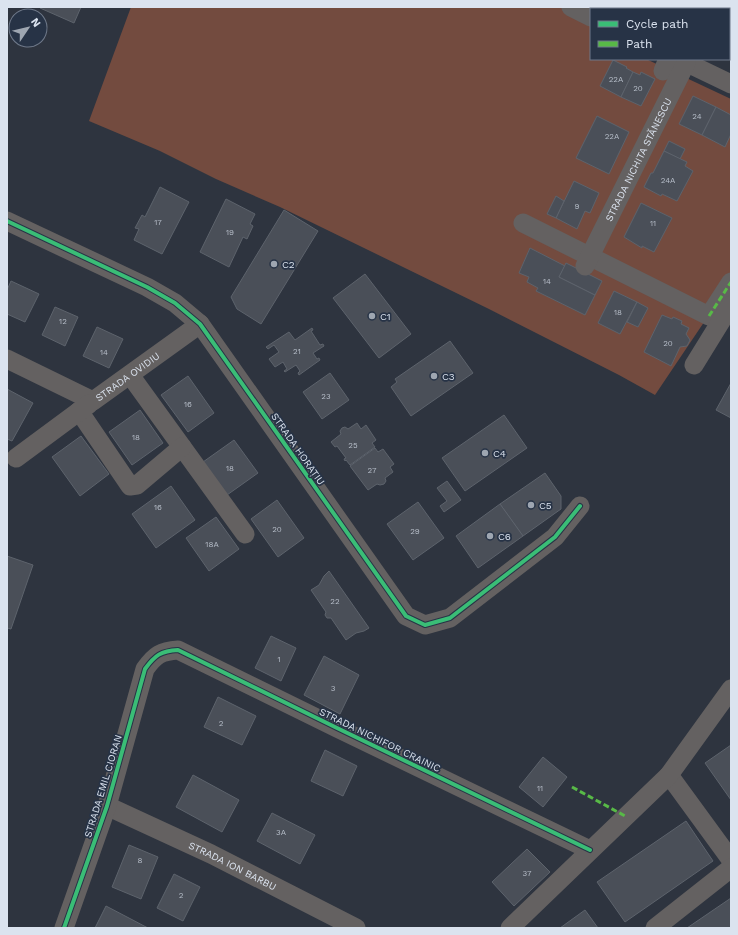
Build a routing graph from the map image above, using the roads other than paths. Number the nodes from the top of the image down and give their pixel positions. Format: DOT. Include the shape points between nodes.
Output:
graph roads {
  1 [pos="571,7"];
  2 [pos="590,16"];
  3 [pos="674,63"];
  4 [pos="731,84"];
  5 [pos="7,221"];
  6 [pos="532,227"];
  7 [pos="587,261"];
  8 [pos="731,282"];
  9 [pos="731,305"];
  10 [pos="200,324"];
  11 [pos="7,359"];
  12 [pos="694,365"];
  13 [pos="130,375"];
  14 [pos="86,406"];
  15 [pos="182,447"];
  16 [pos="16,458"];
  17 [pos="580,506"];
  18 [pos="245,534"];
  19 [pos="161,652"];
  20 [pos="731,689"];
  21 [pos="669,775"];
  22 [pos="107,806"];
  23 [pos="590,850"];
  24 [pos="731,860"];
  25 [pos="731,868"];
  26 [pos="64,928"];
  27 [pos="356,928"];
  28 [pos="510,928"];
  29 [pos="655,928"];
  1 -- 2 [label="street"];
  3 -- 4 [label="street"];
  3 -- 7 [label="street, STRADA NICHITA STĂNESCU" via="654,138 618,210 600,223"];
  5 -- 10 [label="street, STRADA HORAȚIU" via="147,287 175,303"];
  6 -- 7 [label="street"];
  7 -- 8 [label="street" via="671,304 708,316"];
  9 -- 12 [label="street"];
  10 -- 13 [label="street, STRADA OVIDIU"];
  10 -- 17 [label="street, STRADA HORAȚIU" via="406,616 425,625 450,618 555,537"];
  11 -- 14 [label="street, STRADA OVIDIU"];
  13 -- 14 [label="street, STRADA OVIDIU"];
  13 -- 15 [label="street"];
  14 -- 15 [label="street" via="130,486 137,485"];
  14 -- 16 [label="street"];
  15 -- 18 [label="street"];
  19 -- 22 [label="street, STRADA EMIL CIORAN" via="145,669"];
  19 -- 23 [label="street, STRADA NICHIFOR CRAINIC" via="178,650"];
  20 -- 21 [label="street"];
  21 -- 23 [label="street"];
  21 -- 24 [label="street"];
  22 -- 26 [label="street, STRADA EMIL CIORAN"];
  22 -- 27 [label="street, STRADA ION BARBU" via="211,854"];
  23 -- 28 [label="street"];
  25 -- 29 [label="street"];
}
